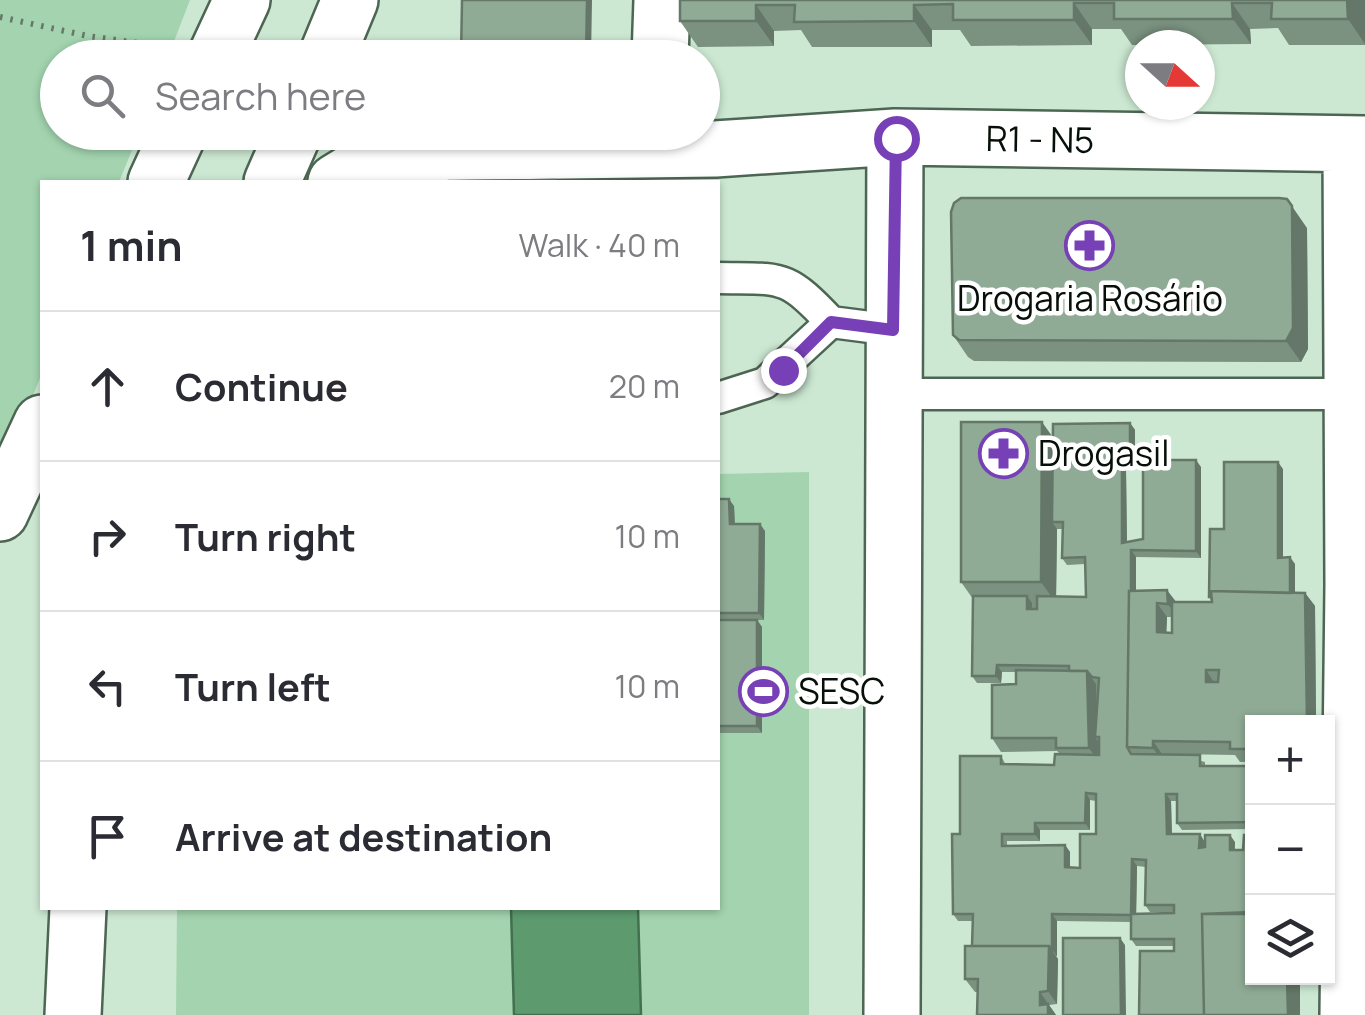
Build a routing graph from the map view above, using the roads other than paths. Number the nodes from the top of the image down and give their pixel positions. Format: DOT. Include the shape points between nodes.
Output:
graph roads {
  1 [pos="242,0"];
  2 [pos="350,0"];
  3 [pos="662,0"];
  4 [pos="223,40"];
  5 [pos="333,40"];
  6 [pos="661,40"];
  7 [pos="896,138"];
  8 [pos="720,141"];
  9 [pos="1358,144"];
  10 [pos="171,150"];
  11 [pos="286,150"];
  12 [pos="473,150"];
  13 [pos="157,180"];
  14 [pos="273,180"];
  15 [pos="339,180"];
  16 [pos="720,278"];
  17 [pos="831,322"];
  18 [pos="893,330"];
  19 [pos="893,394"];
  20 [pos="1351,394"];
  21 [pos="720,397"];
  22 [pos="40,427"];
  23 [pos="0,513"];
  24 [pos="1359,585"];
  25 [pos="1357,828"];
  26 [pos="78,910"];
  27 [pos="106,910"];
  28 [pos="74,1015"];
  29 [pos="105,1015"];
  30 [pos="892,1015"];
  31 [pos="1348,1015"];
  1 -- 4 [label="street"];
  2 -- 5 [label="street"];
  3 -- 6 [label="street"];
  7 -- 8 [label="street, R1 - N5"];
  7 -- 9 [label="street, R1 - N5"];
  7 -- 18 [label="street"];
  9 -- 20 [label="street"];
  10 -- 13 [label="street"];
  11 -- 14 [label="street"];
  12 -- 15 [label="street, R1 - N5" via="414,153"];
  16 -- 17 [label="lane" via="790,283"];
  17 -- 18 [label="lane"];
  17 -- 21 [label="lane" via="765,383"];
  18 -- 19 [label="street"];
  19 -- 20 [label="lane"];
  19 -- 30 [label="street"];
  20 -- 24 [label="street"];
  22 -- 23 [label="street"];
  24 -- 25 [label="street"];
  25 -- 31 [label="street"];
  26 -- 28 [label="street"];
  27 -- 29 [label="street"];
}
